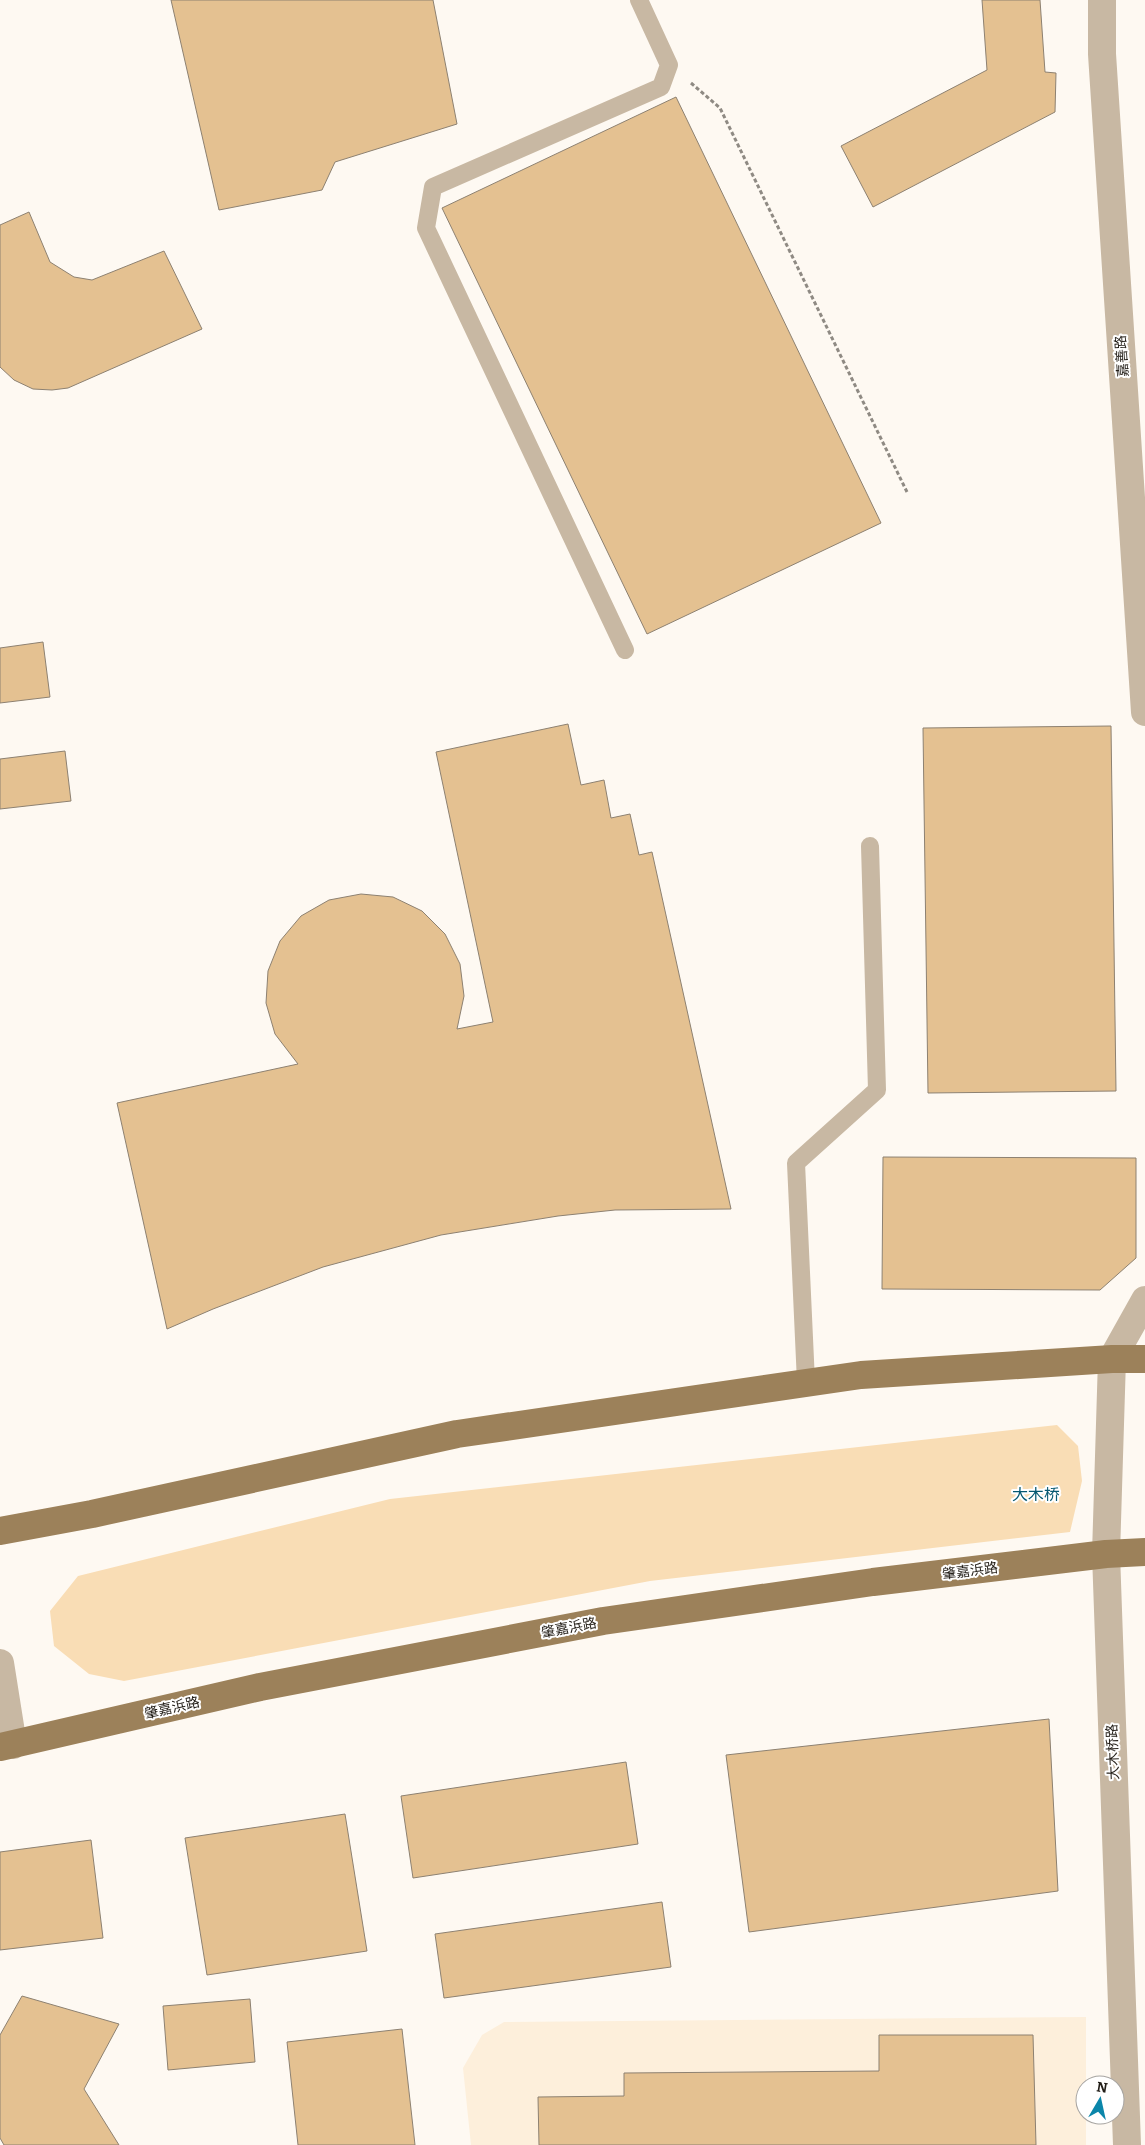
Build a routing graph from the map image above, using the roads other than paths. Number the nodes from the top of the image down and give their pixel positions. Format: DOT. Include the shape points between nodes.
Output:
graph roads {
  1 [pos="639,0"];
  2 [pos="1102,0"];
  3 [pos="625,650"];
  4 [pos="1145,712"];
  5 [pos="870,846"];
  6 [pos="1145,1300"];
  7 [pos="1112,1359"];
  8 [pos="1145,1359"];
  9 [pos="806,1382"];
  10 [pos="0,1531"];
  11 [pos="1145,1552"];
  12 [pos="1106,1554"];
  13 [pos="0,1664"];
  14 [pos="6,1746"];
  15 [pos="1127,2145"];
  1 -- 3 [label="lane" via="669,65 661,87 433,187 426,228"];
  2 -- 4 [label="street, 嘉善路" via="1102,54"];
  5 -- 9 [label="lane" via="877,1090 796,1164"];
  6 -- 7 [label="street"];
  7 -- 8 [label="main road"];
  7 -- 9 [label="main road" via="861,1375"];
  7 -- 12 [label="street, 大木桥路"];
  9 -- 10 [label="main road" via="457,1434"];
  11 -- 12 [label="main road, 肇嘉浜路"];
  12 -- 14 [label="main road, 肇嘉浜路" via="872,1582 603,1621 260,1687"];
  12 -- 15 [label="street, 大木桥路"];
  13 -- 14 [label="street"];
}
